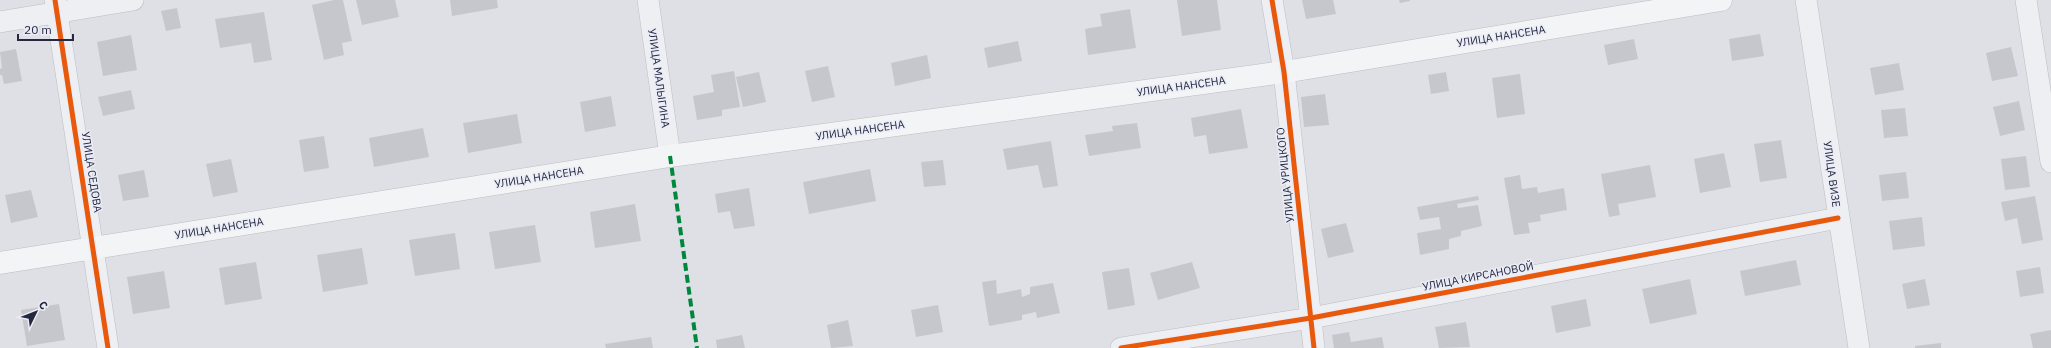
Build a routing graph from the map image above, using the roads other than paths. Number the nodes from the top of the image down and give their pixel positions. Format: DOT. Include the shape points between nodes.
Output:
graph roads {
  1 [pos="133,0"];
  2 [pos="648,0"];
  3 [pos="1272,0"];
  4 [pos="1720,0"];
  5 [pos="1806,0"];
  6 [pos="2026,0"];
  7 [pos="56,6"];
  8 [pos="0,22"];
  9 [pos="1284,72"];
  10 [pos="670,156"];
  11 [pos="2051,162"];
  12 [pos="1838,218"];
  13 [pos="93,248"];
  14 [pos="0,263"];
  15 [pos="1311,318"];
  16 [pos="108,348"];
  17 [pos="1122,348"];
  18 [pos="1314,348"];
  19 [pos="1859,348"];
  1 -- 7 [label="street"];
  2 -- 10 [label="street, УЛИЦА МАЛЫГИНА"];
  3 -- 9 [label="street, УЛИЦА УРИЦКОГО"];
  4 -- 9 [label="main road, УЛИЦА НАНСЕНА"];
  5 -- 12 [label="street, УЛИЦА ВИЗЕ"];
  6 -- 11 [label="street"];
  7 -- 8 [label="street"];
  7 -- 13 [label="street, УЛИЦА СЕДОВА"];
  9 -- 10 [label="main road, УЛИЦА НАНСЕНА"];
  9 -- 15 [label="street, УЛИЦА УРИЦКОГО"];
  10 -- 13 [label="main road, УЛИЦА НАНСЕНА"];
  12 -- 15 [label="street, УЛИЦА КИРСАНОВОЙ"];
  12 -- 19 [label="street, УЛИЦА ВИЗЕ"];
  13 -- 14 [label="main road, УЛИЦА НАНСЕНА"];
  13 -- 16 [label="street, УЛИЦА СЕДОВА"];
  15 -- 17 [label="street, УЛИЦА КИРСАНОВОЙ"];
  15 -- 18 [label="street, УЛИЦА УРИЦКОГО"];
}
